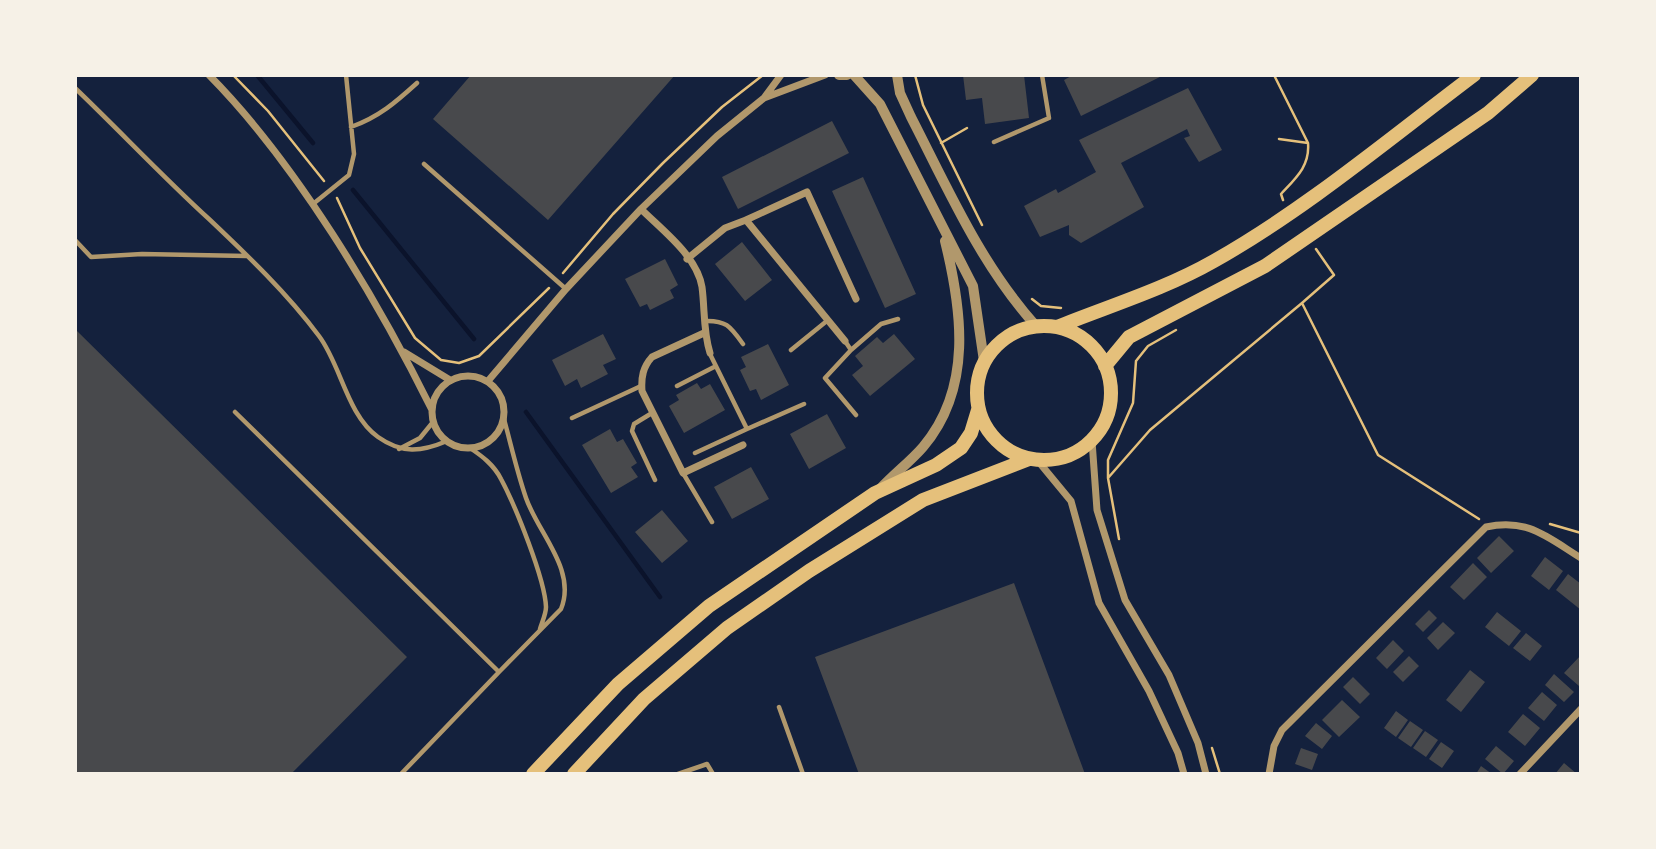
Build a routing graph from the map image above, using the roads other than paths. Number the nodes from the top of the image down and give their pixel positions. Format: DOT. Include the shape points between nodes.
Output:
graph roads {
  1 [pos="209,75"];
  2 [pos="346,75"];
  3 [pos="780,75"];
  4 [pos="825,75"];
  5 [pos="839,75"];
  6 [pos="847,75"];
  7 [pos="854,75"];
  8 [pos="897,75"];
  9 [pos="1042,75"];
  10 [pos="1474,75"];
  11 [pos="1532,75"];
  12 [pos="417,83"];
  13 [pos="75,88"];
  14 [pos="764,98"];
  15 [pos="351,127"];
  16 [pos="994,142"];
  17 [pos="424,164"];
  18 [pos="312,204"];
  19 [pos="641,209"];
  20 [pos="746,220"];
  21 [pos="943,231"];
  22 [pos="75,240"];
  23 [pos="248,256"];
  24 [pos="688,259"];
  25 [pos="566,289"];
  26 [pos="856,299"];
  27 [pos="898,319"];
  28 [pos="828,320"];
  29 [pos="704,321"];
  30 [pos="1036,326"];
  31 [pos="1057,327"];
  32 [pos="704,333"];
  33 [pos="845,341"];
  34 [pos="743,344"];
  35 [pos="791,350"];
  36 [pos="851,350"];
  37 [pos="403,352"];
  38 [pos="710,353"];
  39 [pos="984,361"];
  40 [pos="716,366"];
  41 [pos="1105,366"];
  42 [pos="450,380"];
  43 [pos="488,381"];
  44 [pos="642,386"];
  45 [pos="677,386"];
  46 [pos="804,404"];
  47 [pos="432,410"];
  48 [pos="978,410"];
  49 [pos="235,412"];
  50 [pos="652,413"];
  51 [pos="856,415"];
  52 [pos="572,418"];
  53 [pos="504,419"];
  54 [pos="433,422"];
  55 [pos="747,429"];
  56 [pos="447,441"];
  57 [pos="1092,441"];
  58 [pos="743,445"];
  59 [pos="470,448"];
  60 [pos="399,449"];
  61 [pos="695,453"];
  62 [pos="1033,460"];
  63 [pos="683,473"];
  64 [pos="655,480"];
  65 [pos="876,493"];
  66 [pos="712,522"];
  67 [pos="1581,558"];
  68 [pos="539,633"];
  69 [pos="499,672"];
  70 [pos="779,707"];
  71 [pos="1581,709"];
  72 [pos="1522,773"];
  73 [pos="401,774"];
  74 [pos="533,774"];
  75 [pos="574,774"];
  76 [pos="678,774"];
  77 [pos="713,774"];
  78 [pos="803,774"];
  79 [pos="1184,774"];
  80 [pos="1206,774"];
  81 [pos="1269,774"];
  1 -- 18 [label="street"];
  2 -- 15 [label="lane"];
  3 -- 14 [label="street"];
  4 -- 14 [label="street"];
  5 -- 6 [label="street"];
  7 -- 21 [label="street" via="880,104"];
  8 -- 30 [label="street" via="911,117 986,261"];
  9 -- 16 [label="lane" via="1049,118"];
  10 -- 31 [label="highway" via="1280,219 1213,262"];
  11 -- 41 [label="highway" via="1488,113 1265,266 1129,337"];
  12 -- 15 [label="lane" via="373,119"];
  13 -- 23 [label="lane"];
  14 -- 19 [label="street"];
  15 -- 18 [label="lane" via="354,154 349,175"];
  17 -- 25 [label="lane"];
  18 -- 37 [label="street"];
  19 -- 24 [label="street"];
  19 -- 25 [label="street"];
  20 -- 24 [label="street" via="725,228"];
  20 -- 26 [label="street" via="807,192"];
  20 -- 28 [label="street"];
  21 -- 39 [label="street" via="973,286"];
  21 -- 65 [label="street" via="961,324 956,388 924,446"];
  22 -- 23 [label="lane" via="91,257"];
  23 -- 60 [label="lane" via="320,337 357,412 375,435"];
  24 -- 29 [label="street" via="701,284"];
  25 -- 43 [label="street"];
  27 -- 36 [label="lane" via="881,324"];
  28 -- 33 [label="street"];
  28 -- 35 [label="lane"];
  29 -- 32 [label="street"];
  29 -- 34 [label="lane" via="729,324"];
  30 -- 31 [label="highway"];
  30 -- 39 [label="highway" via="1006,338"];
  31 -- 41 [label="highway" via="1077,334 1094,348"];
  32 -- 38 [label="street"];
  32 -- 44 [label="street" via="652,357"];
  33 -- 36 [label="lane"];
  36 -- 51 [label="lane" via="825,377"];
  37 -- 42 [label="street"];
  37 -- 47 [label="street"];
  38 -- 40 [label="lane"];
  39 -- 48 [label="highway" via="977,385"];
  40 -- 45 [label="lane"];
  40 -- 55 [label="lane"];
  41 -- 57 [label="highway" via="1111,385 1110,405 1104,425"];
  42 -- 43 [label="street" via="473,375"];
  42 -- 47 [label="street" via="435,398"];
  43 -- 53 [label="street" via="502,397"];
  44 -- 50 [label="street"];
  44 -- 52 [label="lane"];
  46 -- 55 [label="lane"];
  47 -- 54 [label="street"];
  48 -- 62 [label="highway" via="996,442"];
  48 -- 65 [label="highway" via="961,448"];
  49 -- 69 [label="lane"];
  50 -- 63 [label="street"];
  50 -- 64 [label="lane" via="634,424 632,431"];
  53 -- 59 [label="street" via="492,439"];
  53 -- 68 [label="lane" via="527,500 566,583 561,609"];
  54 -- 56 [label="street"];
  54 -- 60 [label="lane" via="420,438"];
  55 -- 61 [label="lane"];
  56 -- 59 [label="street"];
  56 -- 60 [label="lane" via="424,451"];
  57 -- 62 [label="highway" via="1058,460"];
  57 -- 80 [label="street" via="1097,510 1125,600 1169,675"];
  58 -- 63 [label="street"];
  59 -- 68 [label="lane" via="492,465 500,478 539,576 546,610"];
  62 -- 75 [label="highway" via="923,500 809,571 727,628 644,699"];
  62 -- 79 [label="street" via="1071,501 1099,603 1149,691"];
  63 -- 66 [label="lane"];
  65 -- 74 [label="highway" via="709,606 618,684"];
  67 -- 81 [label="street" via="1529,526 1505,523 1486,527 1282,730"];
  68 -- 69 [label="lane"];
  69 -- 73 [label="lane"];
  70 -- 78 [label="lane"];
  71 -- 72 [label="street"];
  76 -- 77 [label="lane" via="708,764"];
}
